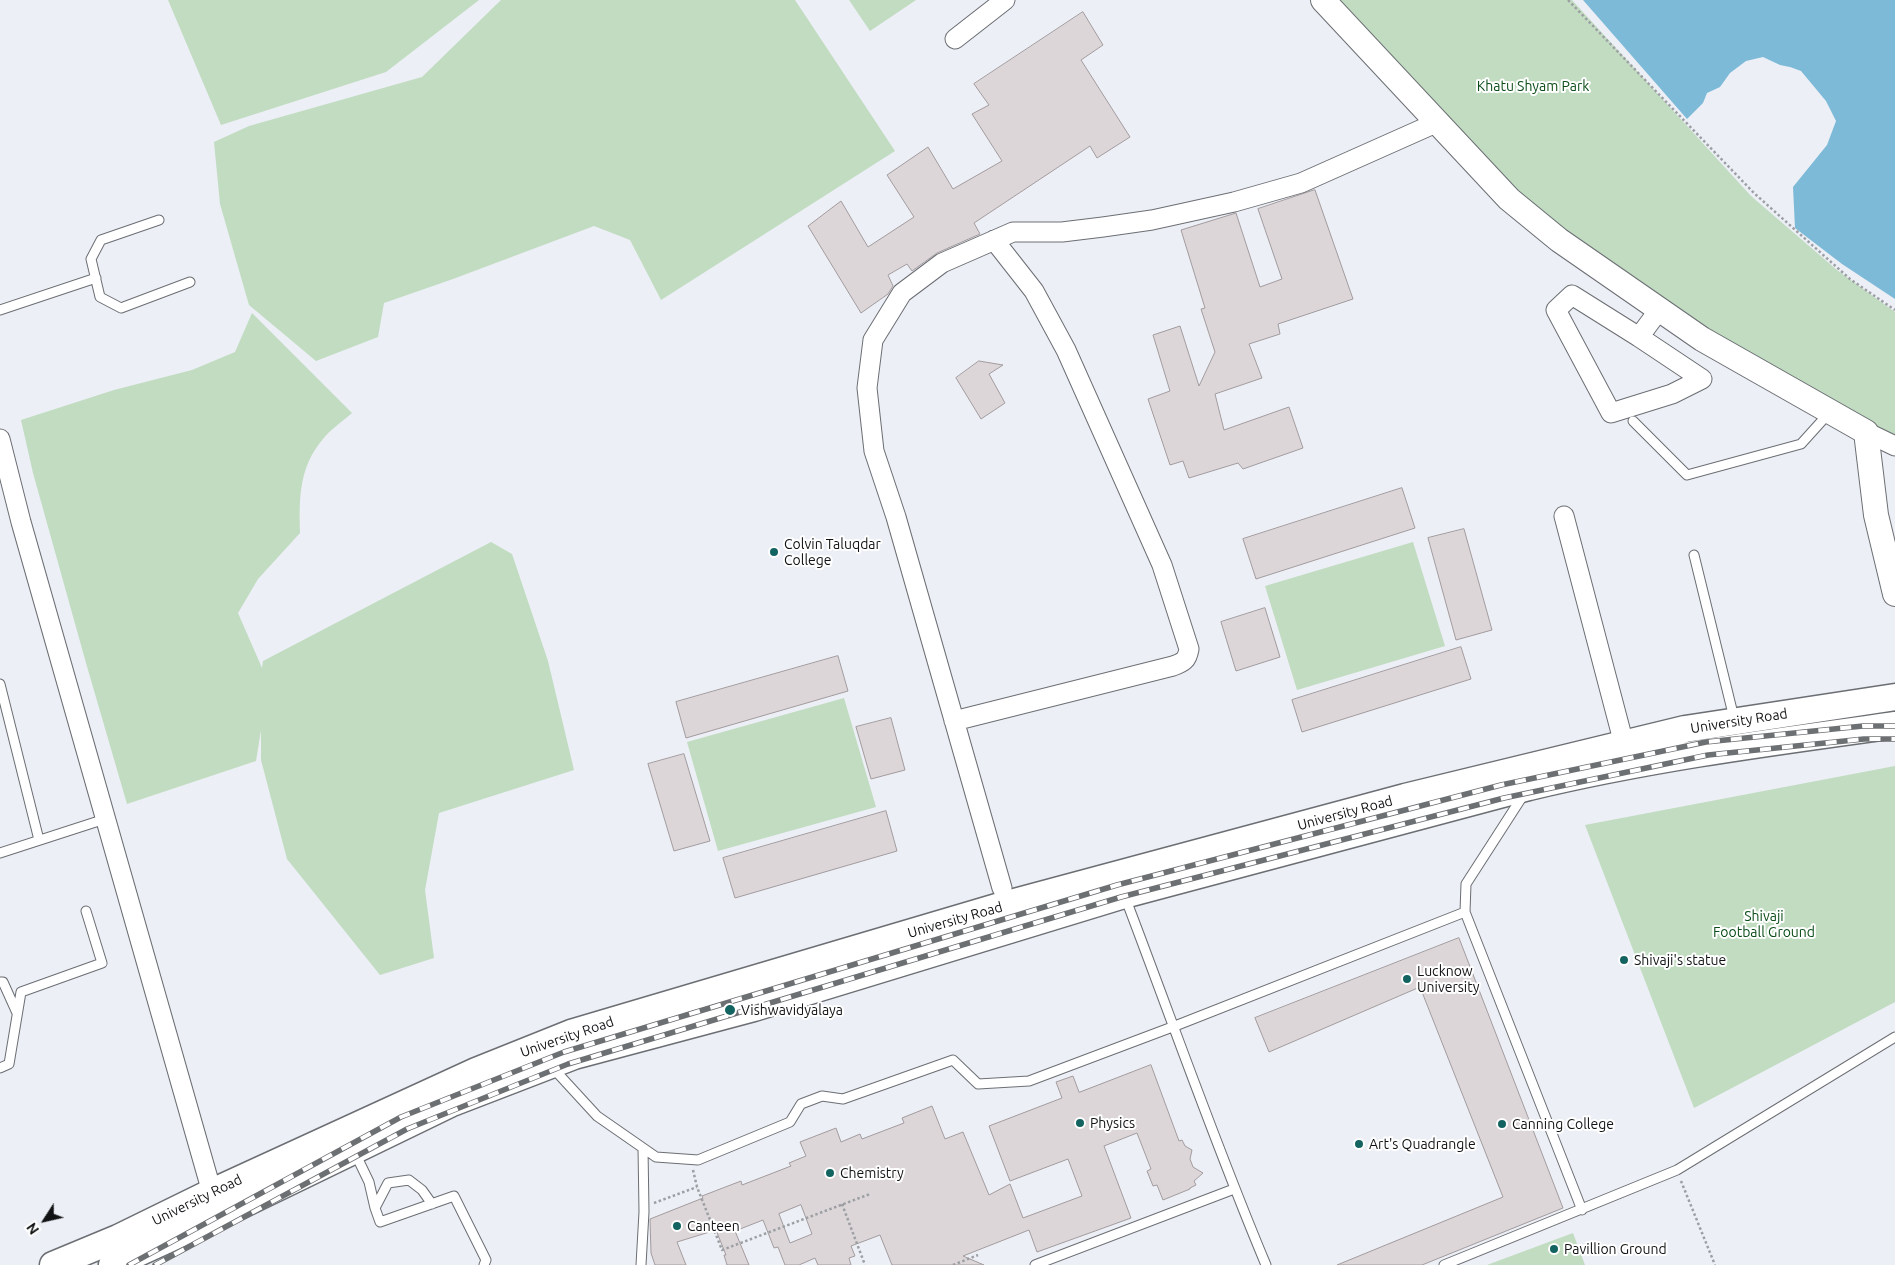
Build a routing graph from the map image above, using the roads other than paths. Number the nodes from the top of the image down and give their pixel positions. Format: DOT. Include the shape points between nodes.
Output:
graph roads {
  1 [pos="1005,0"];
  2 [pos="1323,0"];
  3 [pos="954,39"];
  4 [pos="1438,122"];
  5 [pos="158,220"];
  6 [pos="994,240"];
  7 [pos="96,278"];
  8 [pos="190,282"];
  9 [pos="0,310"];
  10 [pos="1659,310"];
  11 [pos="1639,337"];
  12 [pos="1830,411"];
  13 [pos="1633,421"];
  14 [pos="1866,432"];
  15 [pos="0,439"];
  16 [pos="1895,446"];
  17 [pos="1564,516"];
  18 [pos="1694,555"];
  19 [pos="1895,594"];
  20 [pos="0,684"];
  21 [pos="1895,697"];
  22 [pos="954,721"];
  23 [pos="1735,721"];
  24 [pos="1895,725"];
  25 [pos="1624,744"];
  26 [pos="1537,779"];
  27 [pos="105,819"];
  28 [pos="39,840"];
  29 [pos="0,853"];
  30 [pos="1124,895"];
  31 [pos="1004,896"];
  32 [pos="86,910"];
  33 [pos="1465,912"];
  34 [pos="0,982"];
  35 [pos="17,1013"];
  36 [pos="1175,1026"];
  37 [pos="1895,1037"];
  38 [pos="546,1054"];
  39 [pos="0,1068"];
  40 [pos="643,1148"];
  41 [pos="354,1150"];
  42 [pos="1234,1189"];
  43 [pos="215,1204"];
  44 [pos="432,1204"];
  45 [pos="375,1208"];
  46 [pos="1582,1210"];
  47 [pos="53,1265"];
  48 [pos="112,1265"];
  49 [pos="484,1265"];
  50 [pos="641,1265"];
  51 [pos="1035,1265"];
  52 [pos="1266,1265"];
  53 [pos="1444,1265"];
  1 -- 3 [label="street"];
  2 -- 4 [label="street"];
  4 -- 6 [label="street" via="1302,183 1234,202 1152,220 1062,232 1013,232"];
  4 -- 10 [label="street" via="1509,199 1560,240"];
  5 -- 7 [label="lane" via="101,240 91,259"];
  6 -- 22 [label="street" via="942,263 902,293 873,340 867,388 874,451"];
  6 -- 22 [label="street" via="1034,291 1066,350 1162,566 1189,649 1188,658 1173,666"];
  7 -- 8 [label="lane" via="100,297 121,308"];
  7 -- 9 [label="lane"];
  10 -- 11 [label="street"];
  10 -- 12 [label="street" via="1702,339"];
  11 -- 11 [label="street" via="1572,295 1556,310 1611,412 1672,394 1702,379"];
  12 -- 13 [label="lane" via="1801,444 1687,475"];
  12 -- 14 [label="street"];
  14 -- 16 [label="street"];
  14 -- 19 [label="street" via="1876,515"];
  15 -- 27 [label="street" via="20,522"];
  17 -- 25 [label="street"];
  18 -- 23 [label="lane"];
  20 -- 28 [label="lane"];
  21 -- 23 [label="main road, University Road"];
  22 -- 31 [label="street"];
  23 -- 25 [label="main road, University Road"];
  24 -- 26 [label="main road, University Road"];
  25 -- 26 [label="main road, University Road"];
  26 -- 30 [label="main road, University Road"];
  26 -- 31 [label="main road, University Road" via="1405,797"];
  26 -- 33 [label="lane" via="1466,884"];
  27 -- 28 [label="lane"];
  27 -- 43 [label="street"];
  28 -- 29 [label="lane"];
  30 -- 36 [label="lane"];
  30 -- 38 [label="main road, University Road" via="754,1008 574,1056"];
  31 -- 38 [label="main road, University Road" via="571,1033"];
  32 -- 35 [label="lane" via="102,963 21,992"];
  33 -- 36 [label="lane"];
  33 -- 46 [label="lane"];
  34 -- 35 [label="lane" via="3,982"];
  35 -- 39 [label="lane" via="9,1064"];
  36 -- 40 [label="lane" via="1029,1081 978,1084 953,1060 843,1099 822,1096 801,1104 790,1122 698,1160 656,1157"];
  36 -- 42 [label="lane"];
  37 -- 46 [label="lane" via="1676,1170"];
  38 -- 40 [label="lane" via="597,1116"];
  38 -- 41 [label="main road, University Road"];
  38 -- 43 [label="main road, University Road" via="476,1071"];
  40 -- 50 [label="lane"];
  41 -- 43 [label="main road, University Road"];
  41 -- 45 [label="lane" via="369,1182"];
  42 -- 51 [label="lane"];
  42 -- 52 [label="lane"];
  43 -- 47 [label="main road, University Road"];
  43 -- 48 [label="main road, University Road"];
  44 -- 45 [label="lane" via="380,1222"];
  44 -- 45 [label="lane" via="409,1180 388,1183"];
  44 -- 49 [label="lane" via="454,1196 486,1260"];
  46 -- 53 [label="lane"];
}
